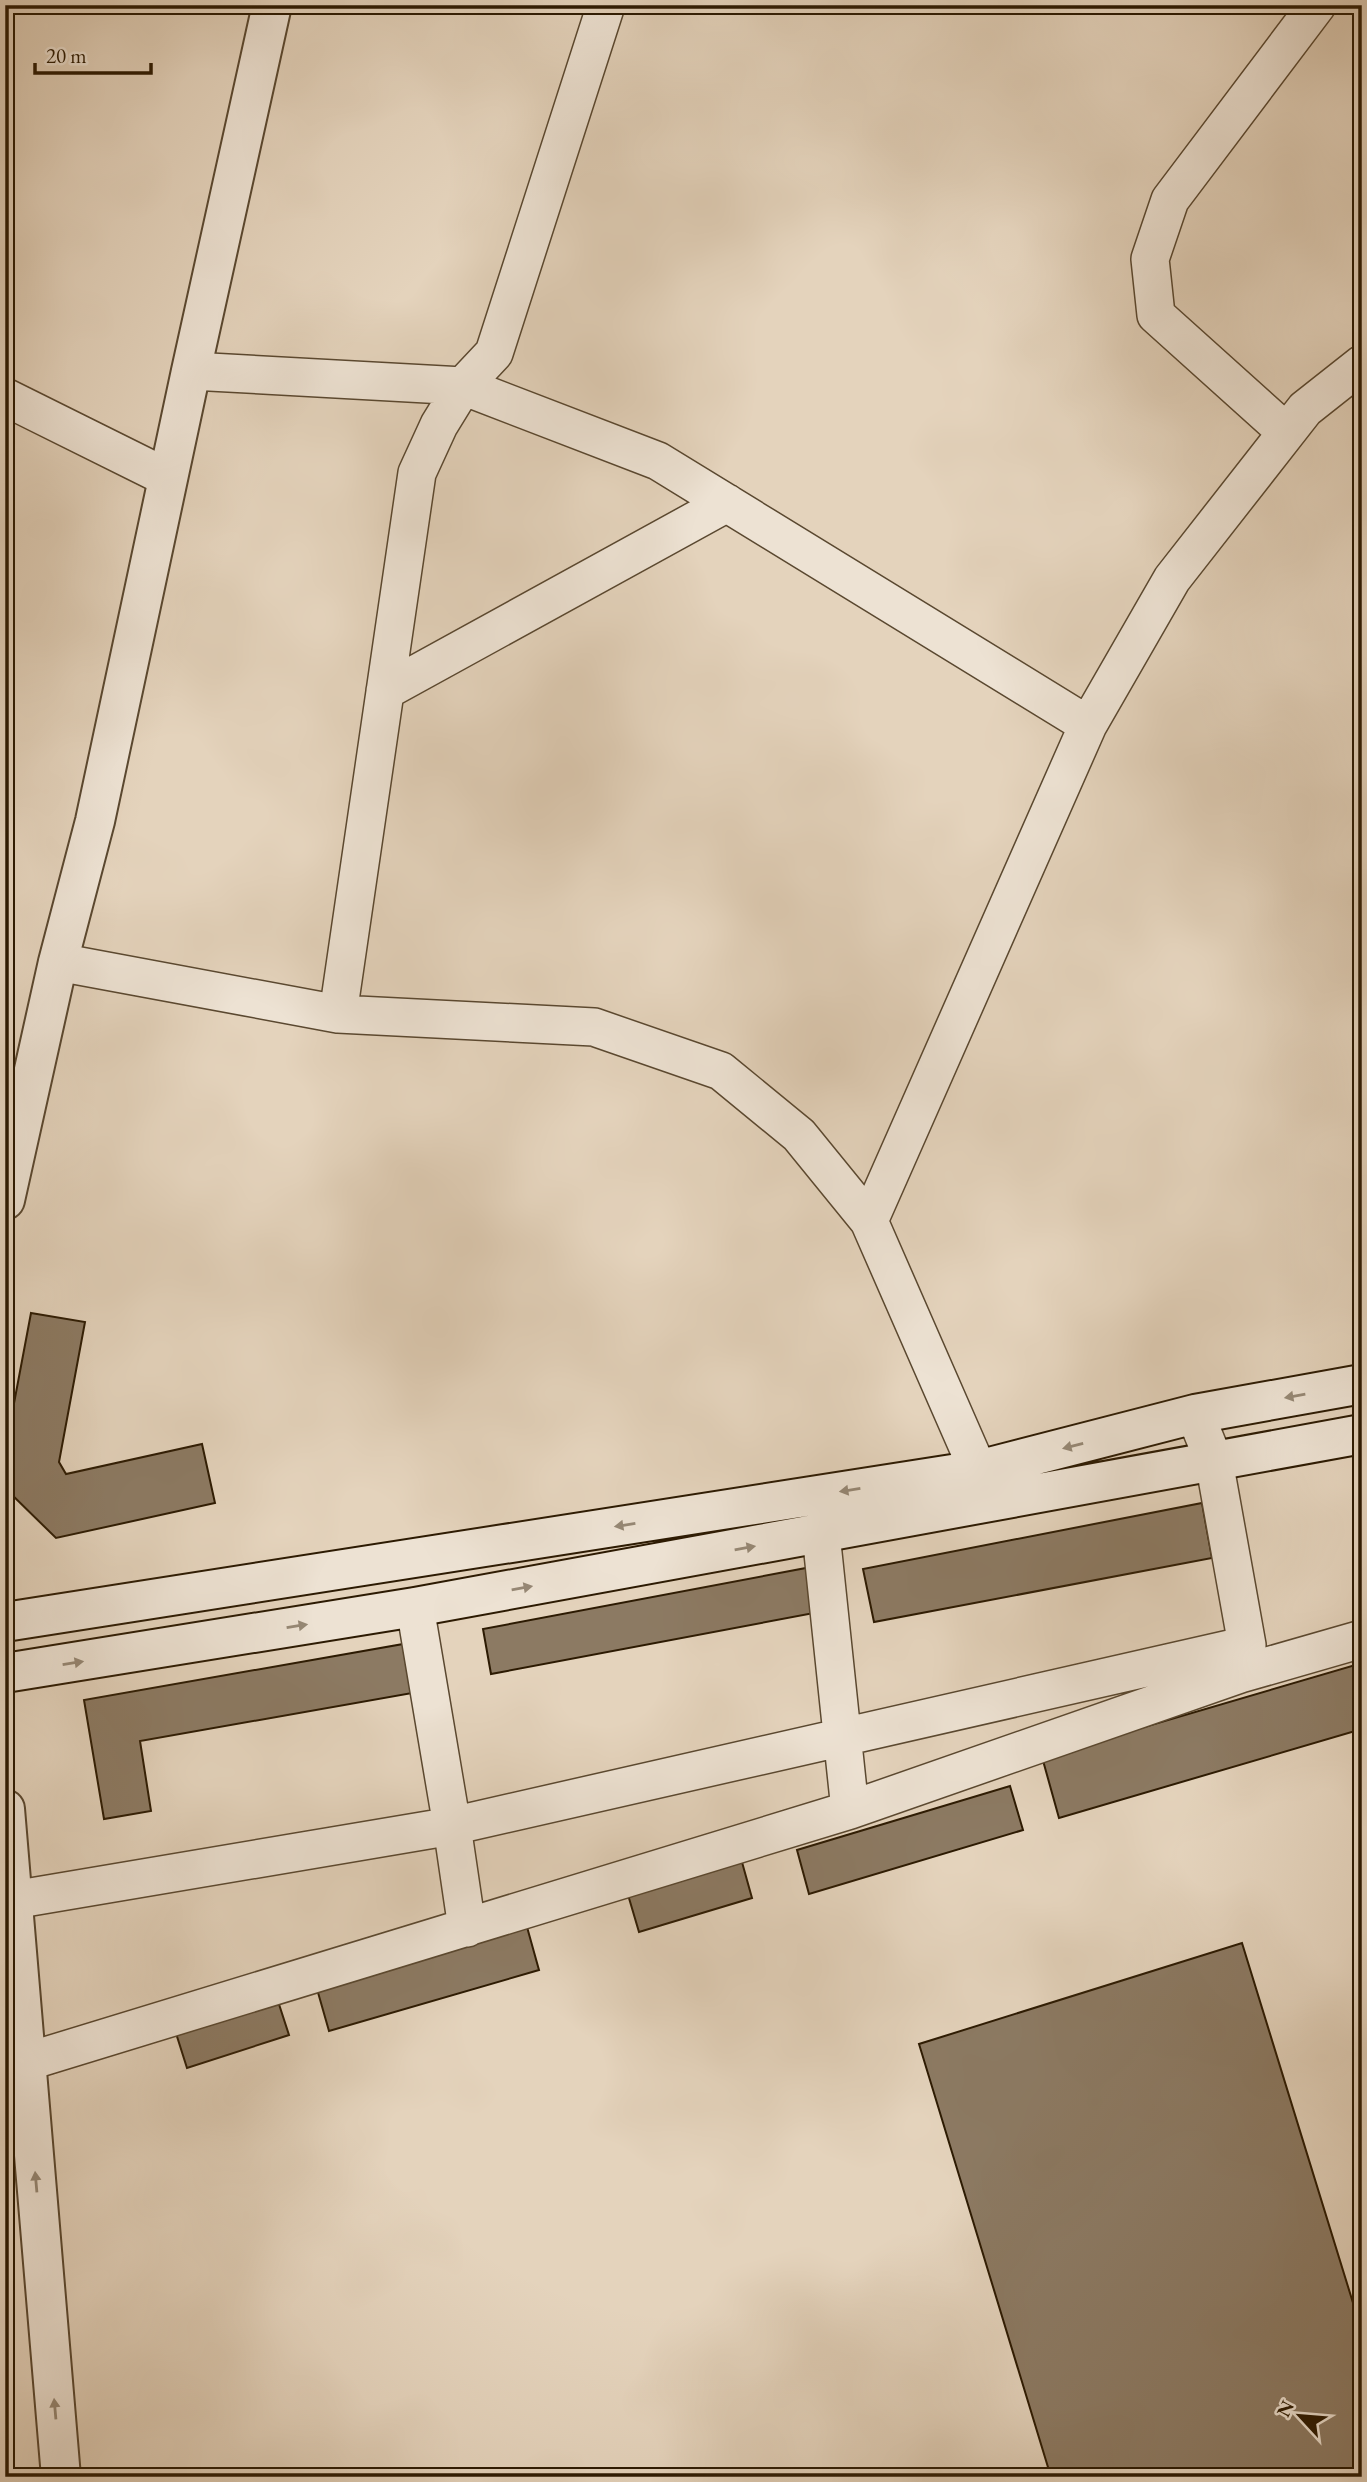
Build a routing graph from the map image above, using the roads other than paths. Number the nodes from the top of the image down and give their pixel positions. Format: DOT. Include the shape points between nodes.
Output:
graph roads {
  1 [pos="272,5"];
  2 [pos="606,5"];
  3 [pos="1317,5"];
  4 [pos="1362,364"];
  5 [pos="191,371"];
  6 [pos="463,386"];
  7 [pos="5,397"];
  8 [pos="1286,432"];
  9 [pos="168,478"];
  10 [pos="727,503"];
  11 [pos="385,691"];
  12 [pos="1088,725"];
  13 [pos="58,962"];
  14 [pos="338,1014"];
  15 [pos="5,1200"];
  16 [pos="869,1221"];
  17 [pos="1362,1384"];
  18 [pos="1195,1414"];
  19 [pos="1362,1434"];
  20 [pos="1214,1461"];
  21 [pos="978,1470"];
  22 [pos="821,1534"];
  23 [pos="415,1607"];
  24 [pos="5,1622"];
  25 [pos="1362,1639"];
  26 [pos="1243,1659"];
  27 [pos="5,1673"];
  28 [pos="842,1738"];
  29 [pos="5,1809"];
  30 [pos="850,1810"];
  31 [pos="452,1826"];
  32 [pos="13,1900"];
  33 [pos="467,1928"];
  34 [pos="26,2062"];
  35 [pos="61,2477"];
  1 -- 5 [label="main road"];
  2 -- 6 [label="street" via="494,353"];
  3 -- 8 [label="street" via="1170,200 1150,260 1156,315"];
  4 -- 8 [label="street" via="1305,409"];
  5 -- 6 [label="street"];
  5 -- 9 [label="main road"];
  6 -- 10 [label="street" via="658,461"];
  6 -- 11 [label="street" via="416,473"];
  7 -- 9 [label="street"];
  8 -- 12 [label="street" via="1172,579"];
  9 -- 13 [label="main road" via="96,821"];
  10 -- 11 [label="street"];
  10 -- 12 [label="street"];
  11 -- 14 [label="street"];
  12 -- 16 [label="street"];
  13 -- 14 [label="street"];
  13 -- 15 [label="main road"];
  14 -- 16 [label="street" via="594,1027 721,1071 799,1135"];
  16 -- 21 [label="street"];
  17 -- 18 [label="main road, one-way"];
  18 -- 20 [label="street"];
  18 -- 21 [label="main road, one-way"];
  19 -- 20 [label="main road"];
  20 -- 22 [label="main road"];
  20 -- 26 [label="street"];
  21 -- 24 [label="main road, one-way"];
  23 -- 22 [label="main road, one-way"];
  22 -- 28 [label="street"];
  27 -- 23 [label="main road, one-way"];
  23 -- 31 [label="street"];
  25 -- 26 [label="street"];
  26 -- 28 [label="street"];
  26 -- 30 [label="street"];
  28 -- 30 [label="street"];
  28 -- 31 [label="street"];
  29 -- 32 [label="main road"];
  30 -- 33 [label="street"];
  31 -- 32 [label="street"];
  31 -- 33 [label="street"];
  32 -- 34 [label="main road"];
  33 -- 34 [label="street"];
  35 -- 34 [label="main road, one-way"];
}
